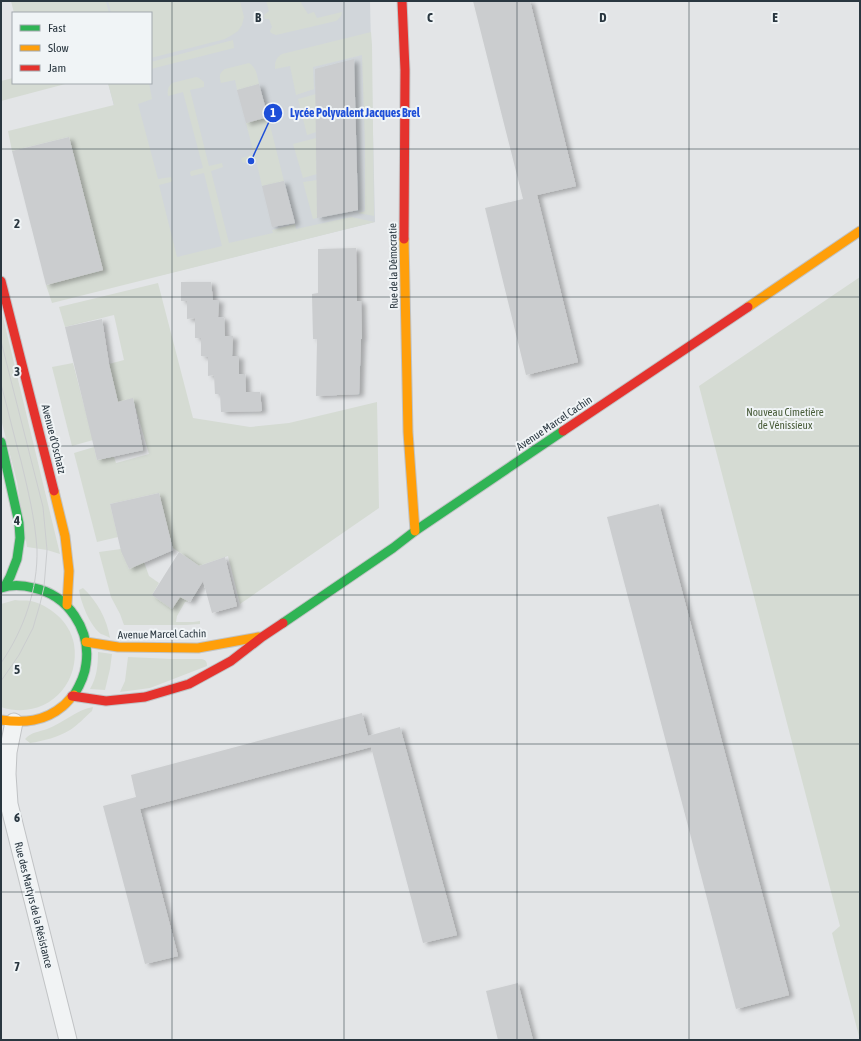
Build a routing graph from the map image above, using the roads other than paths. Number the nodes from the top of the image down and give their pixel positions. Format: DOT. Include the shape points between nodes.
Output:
graph roads {
  1 [pos="402,1"];
  2 [pos="860,232"];
  3 [pos="1,281"];
  4 [pos="1,442"];
  5 [pos="415,531"];
  6 [pos="3,587"];
  7 [pos="67,605"];
  8 [pos="262,637"];
  9 [pos="86,642"];
  10 [pos="72,696"];
  11 [pos="8,721"];
  12 [pos="68,1040"];
  1 -- 5 [label="street, Rue de la Démocratie" via="405,70 404,219 408,432"];
  2 -- 5 [label="street, Avenue Marcel Cachin"];
  3 -- 7 [label="street, Avenue d'Oschatz" via="65,536 69,572"];
  4 -- 6 [label="street" via="20,538 17,559 10,578"];
  5 -- 8 [label="street, Avenue Marcel Cachin"];
  6 -- 7 [label="street" via="33,587 43,590"];
  7 -- 9 [label="street" via="80,622"];
  8 -- 9 [label="street, Avenue Marcel Cachin" via="198,648 118,648"];
  8 -- 10 [label="street, Avenue Marcel Cachin" via="231,661 189,684 145,697 106,701"];
  9 -- 10 [label="street" via="85,671"];
  10 -- 11 [label="street" via="61,708 47,716 31,721"];
  11 -- 12 [label="street, Rue des Martyrs de la Résistance" via="9,804"];
}
